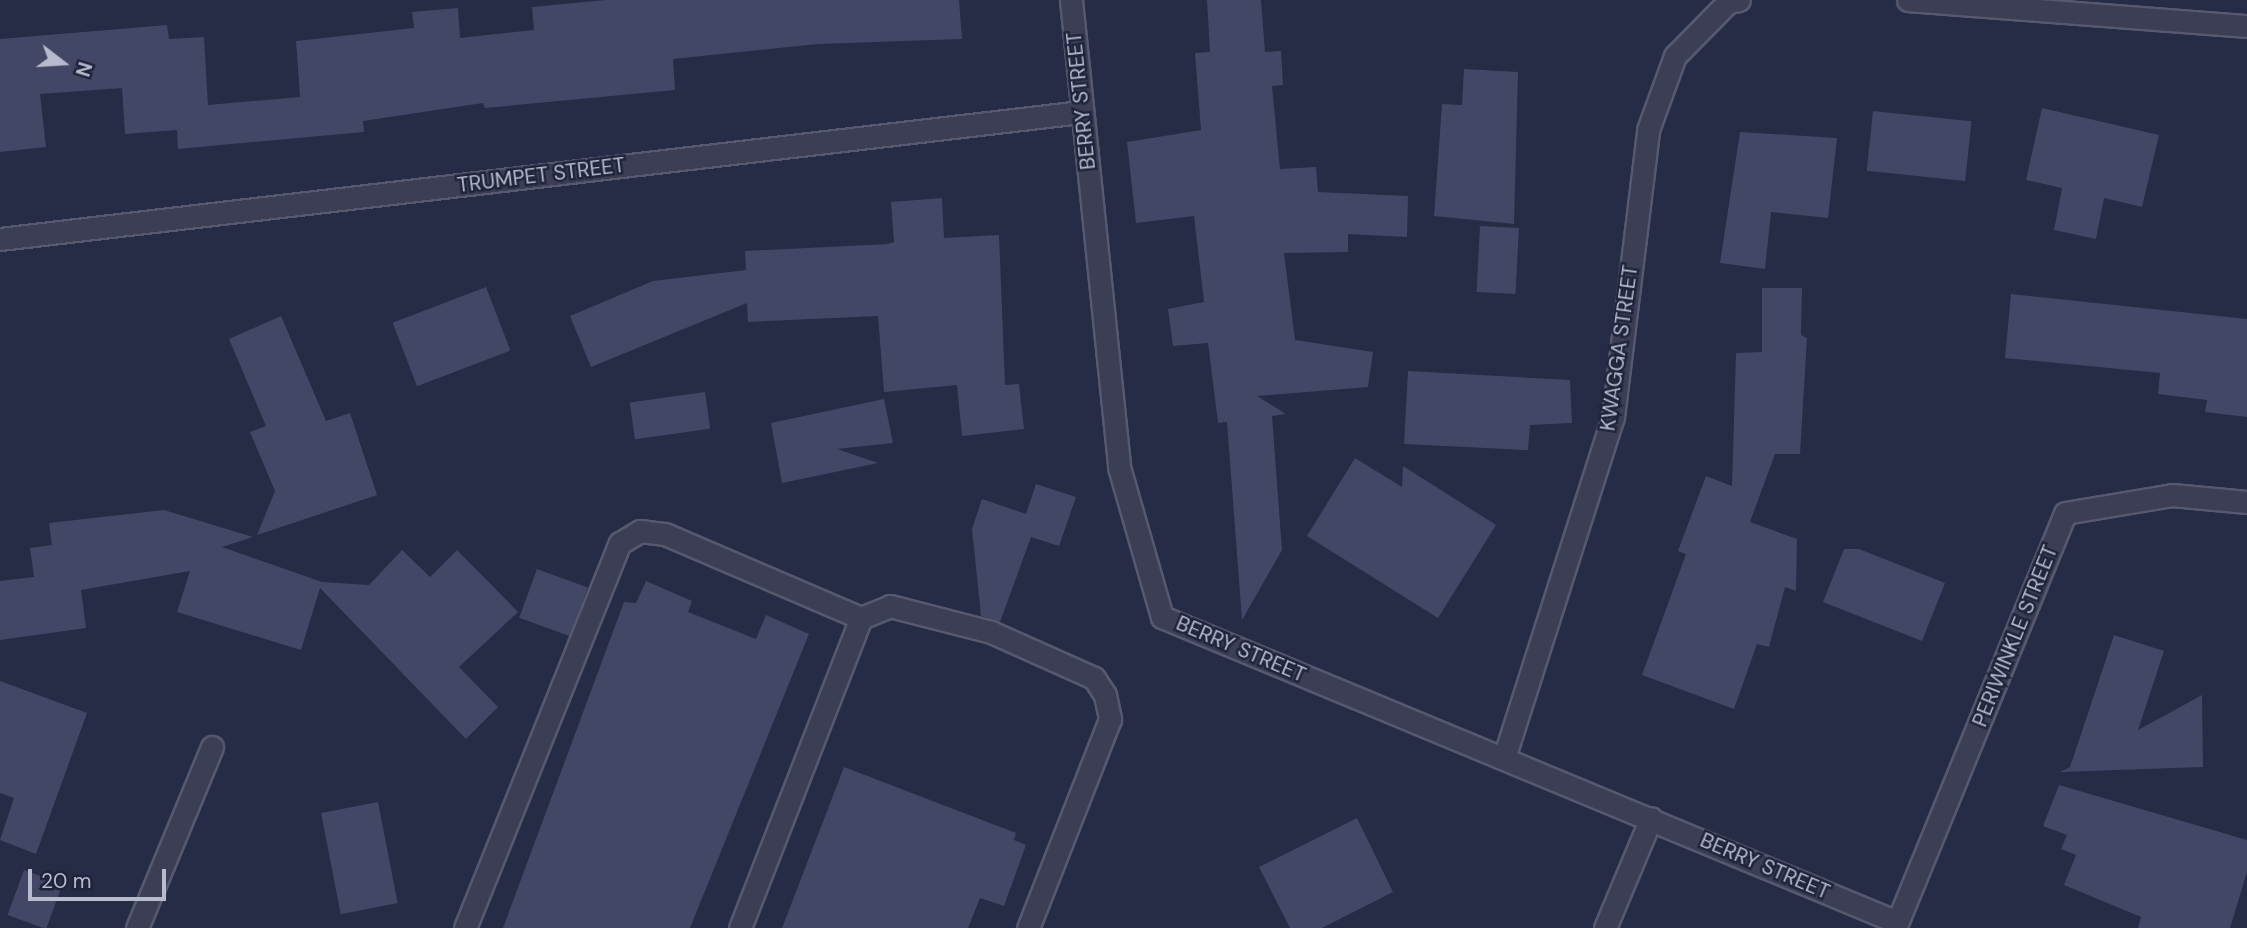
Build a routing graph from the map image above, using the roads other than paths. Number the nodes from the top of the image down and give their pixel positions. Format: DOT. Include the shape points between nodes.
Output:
graph roads {
  1 [pos="1071,0"];
  2 [pos="1739,0"];
  3 [pos="1908,0"];
  4 [pos="2210,10"];
  5 [pos="2247,26"];
  6 [pos="1082,112"];
  7 [pos="0,239"];
  8 [pos="2247,502"];
  9 [pos="861,618"];
  10 [pos="212,747"];
  11 [pos="1504,758"];
  12 [pos="1651,818"];
  13 [pos="1896,925"];
  14 [pos="138,928"];
  15 [pos="465,928"];
  16 [pos="740,928"];
  17 [pos="1028,928"];
  18 [pos="1605,928"];
  1 -- 6 [label="street, BERRY STREET"];
  2 -- 11 [label="street, KWAGGA STREET" via="1727,2 1675,56 1648,130 1614,417"];
  3 -- 4 [label="street"];
  4 -- 5 [label="street"];
  6 -- 7 [label="street, TRUMPET STREET"];
  6 -- 11 [label="street, BERRY STREET" via="1119,467 1162,617"];
  8 -- 13 [label="street, PERIWINKLE STREET" via="2172,495 2065,513"];
  9 -- 15 [label="street" via="665,534 640,531 620,543"];
  9 -- 16 [label="street"];
  9 -- 17 [label="street" via="890,606 991,632 1094,678 1105,695 1110,719"];
  10 -- 14 [label="street"];
  11 -- 12 [label="street, BERRY STREET"];
  12 -- 13 [label="street, BERRY STREET"];
  12 -- 18 [label="street"];
}
